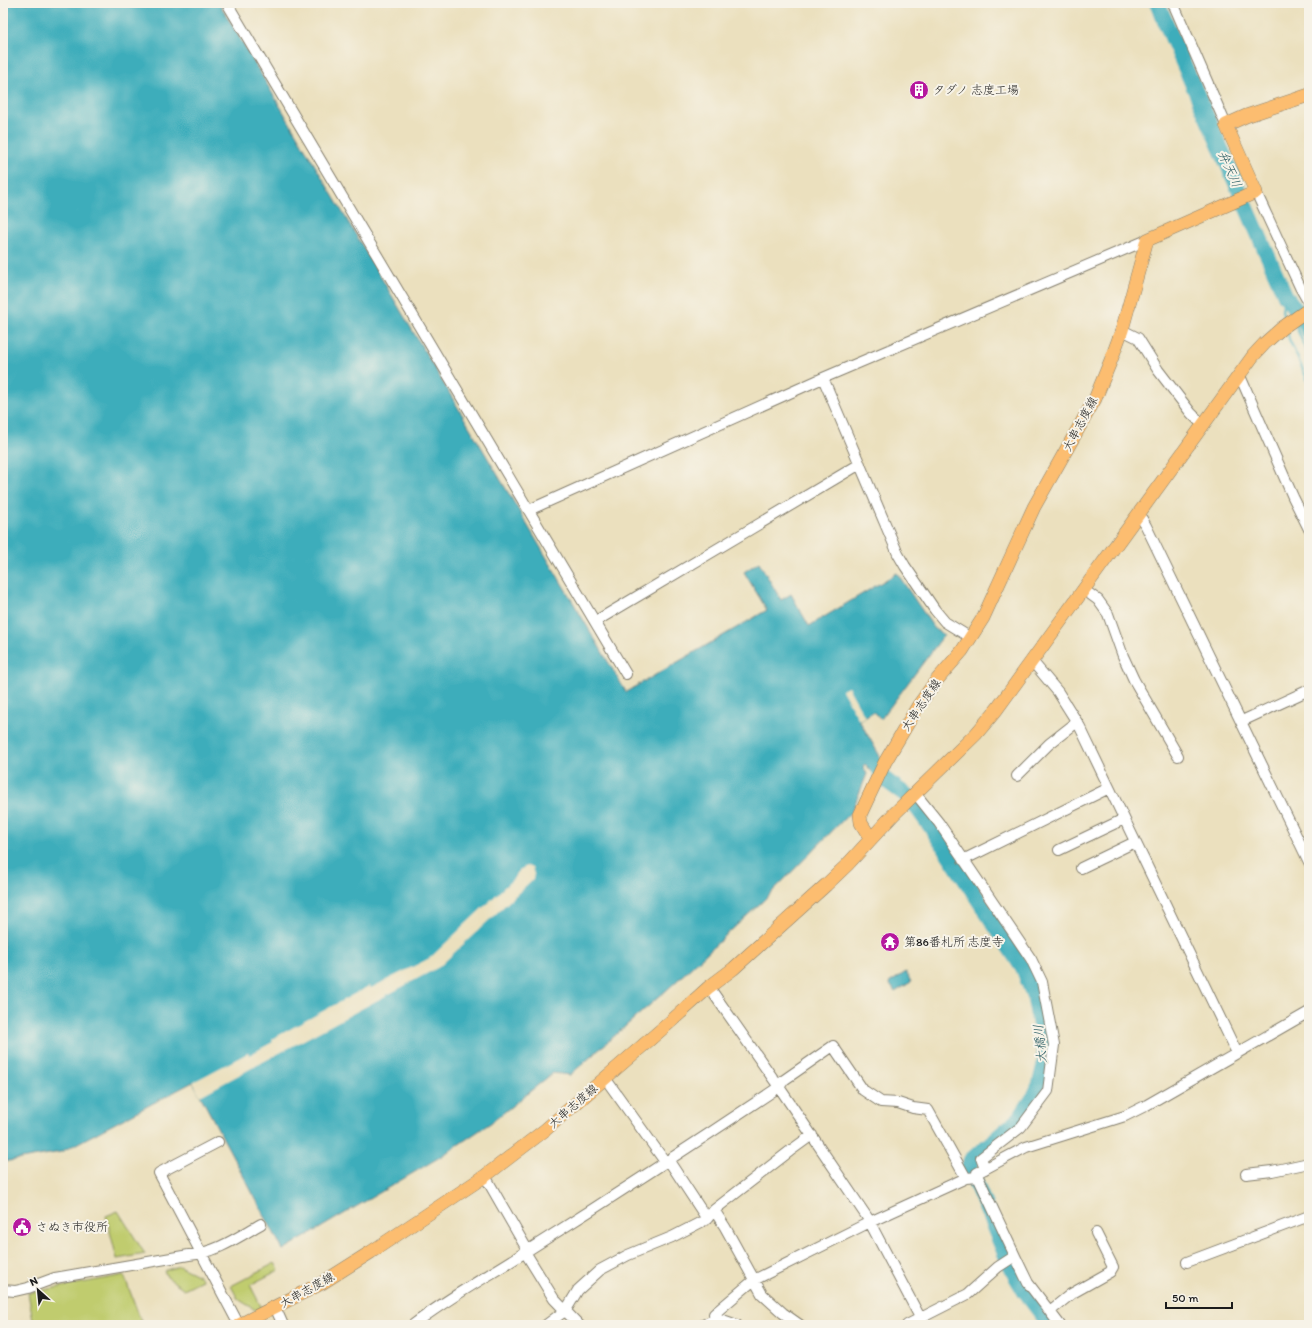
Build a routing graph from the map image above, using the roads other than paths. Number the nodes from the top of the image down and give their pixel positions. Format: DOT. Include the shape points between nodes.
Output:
graph roads {
  1 [pos="227,3"];
  2 [pos="1173,3"];
  3 [pos="1309,95"];
  4 [pos="1226,124"];
  5 [pos="1251,195"];
  6 [pos="1147,240"];
  7 [pos="1309,303"];
  8 [pos="1309,309"];
  9 [pos="1122,330"];
  10 [pos="1240,376"];
  11 [pos="824,378"];
  12 [pos="1204,425"];
  13 [pos="860,464"];
  14 [pos="529,510"];
  15 [pos="1136,516"];
  16 [pos="1309,529"];
  17 [pos="1083,589"];
  18 [pos="596,621"];
  19 [pos="971,638"];
  20 [pos="1032,661"];
  21 [pos="626,674"];
  22 [pos="1309,690"];
  23 [pos="1242,721"];
  24 [pos="1077,722"];
  25 [pos="1178,756"];
  26 [pos="1017,776"];
  27 [pos="1109,788"];
  28 [pos="911,797"];
  29 [pos="1124,819"];
  30 [pos="871,839"];
  31 [pos="1135,842"];
  32 [pos="1059,850"];
  33 [pos="962,860"];
  34 [pos="1309,862"];
  35 [pos="1081,868"];
  36 [pos="708,987"];
  37 [pos="1309,1012"];
  38 [pos="1236,1053"];
  39 [pos="605,1078"];
  40 [pos="779,1087"];
  41 [pos="812,1135"];
  42 [pos="218,1142"];
  43 [pos="667,1162"];
  44 [pos="1309,1163"];
  45 [pos="985,1169"];
  46 [pos="1246,1174"];
  47 [pos="485,1176"];
  48 [pos="978,1177"];
  49 [pos="966,1178"];
  50 [pos="714,1210"];
  51 [pos="1309,1216"];
  52 [pos="707,1219"];
  53 [pos="870,1222"];
  54 [pos="261,1224"];
  55 [pos="1096,1233"];
  56 [pos="526,1252"];
  57 [pos="202,1254"];
  58 [pos="1015,1256"];
  59 [pos="1187,1262"];
  60 [pos="754,1280"];
  61 [pos="3,1290"];
  62 [pos="275,1307"];
  63 [pos="566,1310"];
  64 [pos="1050,1311"];
  65 [pos="717,1318"];
  66 [pos="922,1321"];
  67 [pos="239,1325"];
  68 [pos="283,1325"];
  69 [pos="413,1325"];
  70 [pos="546,1325"];
  71 [pos="579,1325"];
  72 [pos="703,1325"];
  73 [pos="736,1325"];
  74 [pos="800,1325"];
  75 [pos="908,1325"];
  76 [pos="1060,1325"];
  1 -- 14 [label="street"];
  2 -- 4 [label="street"];
  3 -- 4 [label="main road"];
  4 -- 5 [label="main road"];
  5 -- 6 [label="main road"];
  5 -- 7 [label="street"];
  6 -- 9 [label="main road, 大串志度線"];
  6 -- 11 [label="street"];
  8 -- 10 [label="main road, 大串志度線" via="1265,343"];
  9 -- 12 [label="street" via="1138,338 1158,370 1191,413"];
  9 -- 19 [label="main road, 大串志度線" via="1095,399 1034,507 983,618"];
  10 -- 12 [label="main road, 大串志度線"];
  10 -- 16 [label="street"];
  11 -- 13 [label="street"];
  11 -- 14 [label="street"];
  12 -- 15 [label="main road, 大串志度線"];
  13 -- 18 [label="street"];
  13 -- 19 [label="street" via="905,566 945,622"];
  14 -- 18 [label="street"];
  15 -- 17 [label="main road, 大串志度線"];
  15 -- 23 [label="street" via="1142,519 1146,526"];
  17 -- 20 [label="main road, 大串志度線"];
  17 -- 25 [label="street" via="1098,600 1108,614 1134,680"];
  18 -- 21 [label="street"];
  19 -- 30 [label="main road, 大串志度線" via="918,706 885,762 860,815 861,823"];
  20 -- 24 [label="street" via="1058,692"];
  20 -- 28 [label="main road, 大串志度線" via="976,734"];
  22 -- 23 [label="street"];
  23 -- 34 [label="street"];
  24 -- 26 [label="street" via="1049,744"];
  24 -- 27 [label="street"];
  27 -- 29 [label="street"];
  27 -- 33 [label="street"];
  28 -- 30 [label="main road, 大串志度線"];
  28 -- 33 [label="street" via="939,823"];
  29 -- 31 [label="street"];
  29 -- 32 [label="street"];
  30 -- 36 [label="main road, 大串志度線" via="826,885 733,969"];
  31 -- 35 [label="street"];
  31 -- 38 [label="street"];
  33 -- 45 [label="street" via="1031,959 1042,982 1054,1045 1048,1091 1021,1127 981,1158"];
  36 -- 39 [label="main road, 大串志度線"];
  36 -- 40 [label="street"];
  37 -- 38 [label="street"];
  38 -- 45 [label="street" via="1125,1116 1026,1147"];
  39 -- 43 [label="street"];
  39 -- 47 [label="main road, 大串志度線" via="545,1130"];
  40 -- 41 [label="street"];
  40 -- 43 [label="street"];
  40 -- 49 [label="street" via="784,1080 833,1046 863,1090 881,1102 928,1110"];
  41 -- 50 [label="street"];
  41 -- 53 [label="street"];
  42 -- 57 [label="street" via="159,1173"];
  43 -- 52 [label="street"];
  43 -- 56 [label="street"];
  44 -- 46 [label="street"];
  45 -- 48 [label="street" via="977,1173"];
  47 -- 56 [label="street"];
  47 -- 62 [label="main road, 大串志度線" via="322,1283"];
  48 -- 49 [label="street"];
  48 -- 58 [label="street"];
  49 -- 53 [label="street"];
  50 -- 52 [label="street"];
  50 -- 60 [label="street"];
  51 -- 59 [label="street"];
  52 -- 63 [label="street" via="600,1270 578,1290"];
  53 -- 60 [label="street"];
  53 -- 66 [label="street"];
  54 -- 57 [label="street"];
  55 -- 64 [label="street" via="1113,1267 1110,1272 1071,1294"];
  56 -- 63 [label="street" via="554,1299"];
  56 -- 69 [label="street" via="455,1295"];
  57 -- 61 [label="street" via="56,1278 14,1291"];
  57 -- 67 [label="street"];
  58 -- 64 [label="street" via="1028,1283"];
  58 -- 66 [label="street" via="998,1267 968,1294"];
  60 -- 65 [label="street" via="714,1314"];
  60 -- 74 [label="street" via="762,1294 783,1314"];
  62 -- 67 [label="main road, 大串志度線"];
  62 -- 68 [label="street"];
  63 -- 70 [label="street"];
  63 -- 71 [label="street"];
  64 -- 76 [label="street"];
  65 -- 72 [label="street"];
  65 -- 73 [label="street"];
  66 -- 75 [label="street"];
}
